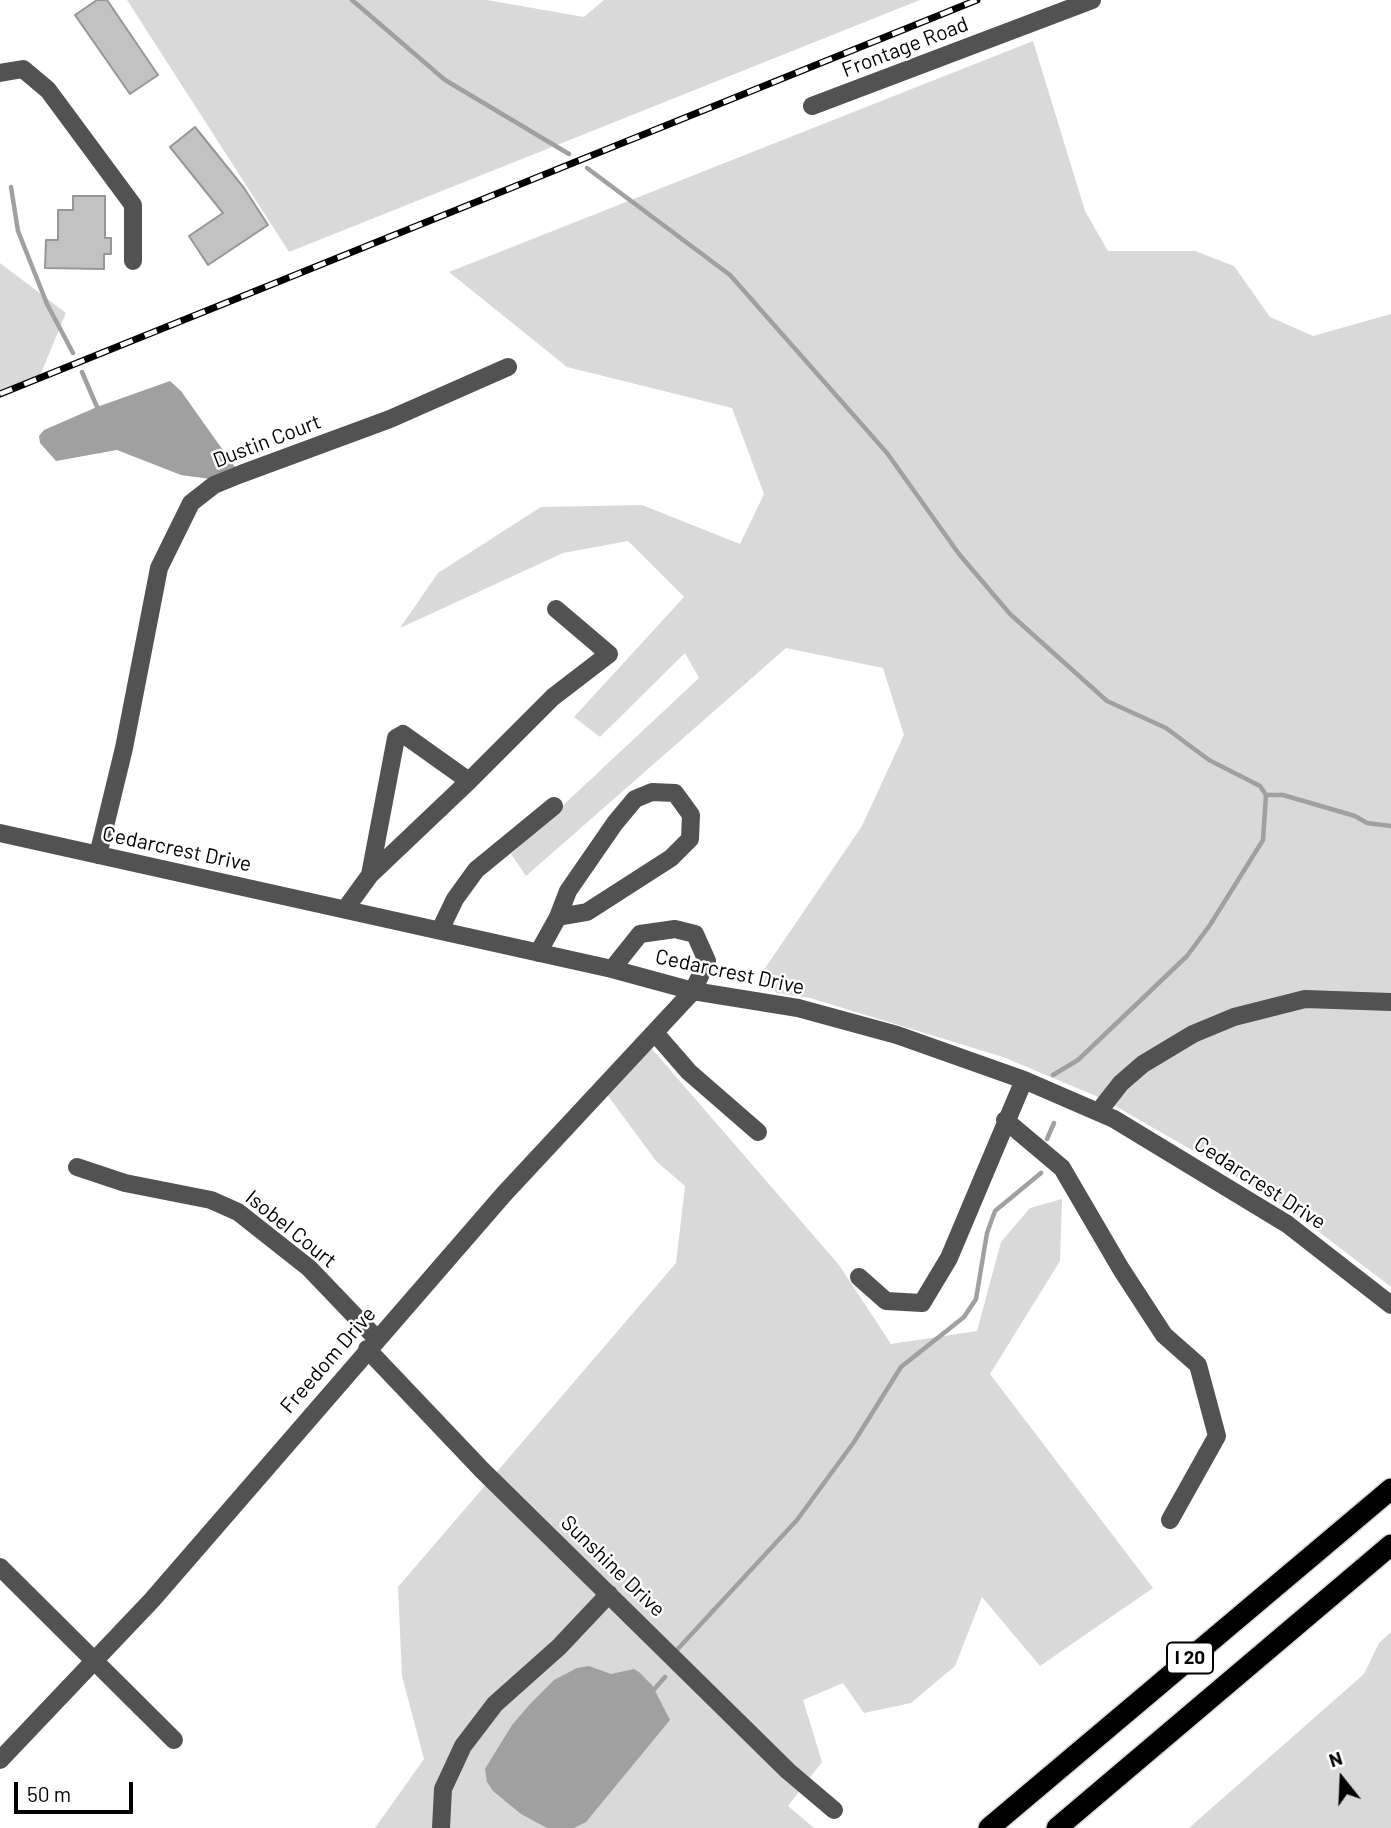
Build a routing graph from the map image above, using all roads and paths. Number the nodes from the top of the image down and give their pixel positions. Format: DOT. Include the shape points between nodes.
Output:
graph roads {
  1 [pos="1092,0"];
  2 [pos="0,73"];
  3 [pos="812,106"];
  4 [pos="133,261"];
  5 [pos="508,367"];
  6 [pos="556,609"];
  7 [pos="469,782"];
  8 [pos="554,806"];
  9 [pos="0,833"];
  10 [pos="98,855"];
  11 [pos="370,875"];
  12 [pos="346,908"];
  13 [pos="558,917"];
  14 [pos="440,930"];
  15 [pos="538,953"];
  16 [pos="612,969"];
  17 [pos="693,991"];
  18 [pos="1391,1002"];
  19 [pos="655,1033"];
  20 [pos="1024,1080"];
  21 [pos="1099,1111"];
  22 [pos="1005,1121"];
  23 [pos="758,1132"];
  24 [pos="77,1167"];
  25 [pos="859,1276"];
  26 [pos="1391,1305"];
  27 [pos="372,1344"];
  28 [pos="1391,1489"];
  29 [pos="1170,1520"];
  30 [pos="1391,1545"];
  31 [pos="0,1567"];
  32 [pos="609,1594"];
  33 [pos="94,1662"];
  34 [pos="174,1740"];
  35 [pos="0,1760"];
  36 [pos="834,1810"];
  37 [pos="440,1828"];
  38 [pos="989,1828"];
  39 [pos="1057,1828"];
  1 -- 3 [label="street, Frontage Road"];
  2 -- 4 [label="street" via="23,69 48,90 133,205"];
  5 -- 10 [label="street, Dustin Court" via="390,419 214,485 191,503 159,568"];
  6 -- 7 [label="street" via="608,653 553,697"];
  7 -- 11 [label="street"];
  7 -- 11 [label="street" via="403,734 396,738"];
  8 -- 14 [label="street" via="476,870"];
  9 -- 10 [label="street, Cedarcrest Drive"];
  10 -- 12 [label="street, Cedarcrest Drive"];
  11 -- 12 [label="street"];
  12 -- 14 [label="street, Cedarcrest Drive"];
  13 -- 13 [label="street" via="568,891 635,799 653,792 675,793 691,815 690,839 671,858 587,912"];
  13 -- 15 [label="street"];
  14 -- 15 [label="street, Cedarcrest Drive"];
  15 -- 16 [label="street, Cedarcrest Drive"];
  16 -- 17 [label="street, Cedarcrest Drive"];
  16 -- 17 [label="street, Freedom Drive" via="640,934 675,929 695,934 707,961"];
  17 -- 19 [label="street, Freedom Drive"];
  17 -- 20 [label="street, Cedarcrest Drive" via="820,1014 897,1035"];
  18 -- 21 [label="street" via="1305,999 1234,1017 1193,1034 1143,1064"];
  19 -- 23 [label="street" via="689,1072"];
  19 -- 27 [label="street, Freedom Drive" via="509,1188"];
  20 -- 21 [label="street, Cedarcrest Drive"];
  20 -- 22 [label="street"];
  21 -- 26 [label="street, Cedarcrest Drive" via="1287,1224"];
  22 -- 25 [label="street" via="949,1258 922,1303 886,1301"];
  22 -- 29 [label="street" via="1062,1168 1164,1335 1198,1366 1217,1436"];
  24 -- 27 [label="street, Isobel Court" via="125,1183 211,1200 238,1212 309,1268"];
  27 -- 32 [label="street, Sunshine Drive" via="482,1470"];
  27 -- 33 [label="street, Freedom Drive"];
  28 -- 38 [label="highway, I 20"];
  30 -- 39 [label="highway, I 20"];
  31 -- 33 [label="street"];
  32 -- 36 [label="street, Sunshine Drive" via="788,1771"];
  32 -- 37 [label="street" via="495,1704 463,1745 443,1789"];
  33 -- 34 [label="street"];
  33 -- 35 [label="street, Freedom Drive"];
}
